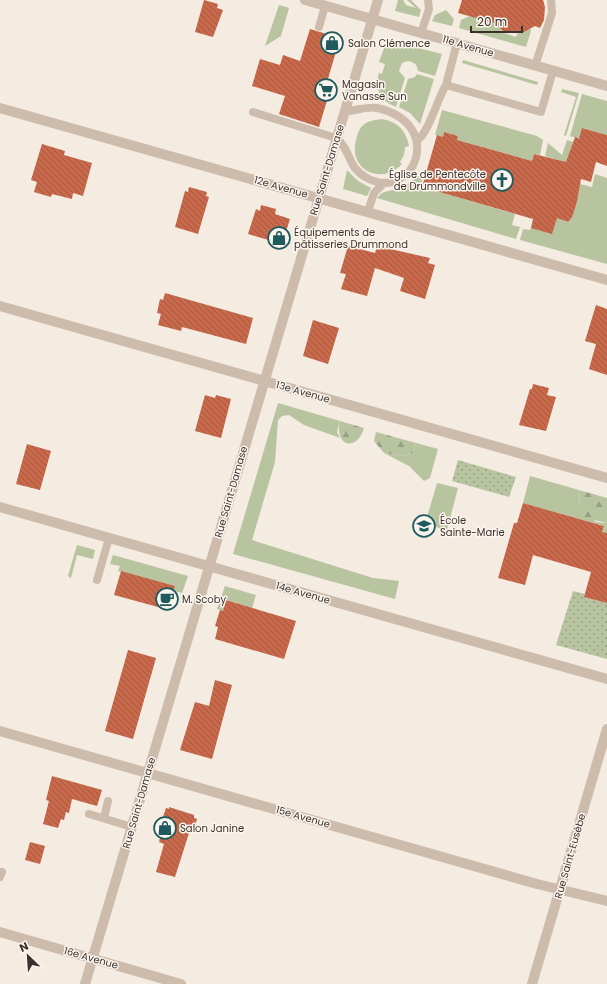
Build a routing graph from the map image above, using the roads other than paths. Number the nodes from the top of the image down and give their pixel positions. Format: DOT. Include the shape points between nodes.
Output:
graph roads {
  1 [pos="305,0"];
  2 [pos="378,0"];
  3 [pos="428,0"];
  4 [pos="552,0"];
  5 [pos="325,6"];
  6 [pos="372,19"];
  7 [pos="319,27"];
  8 [pos="421,33"];
  9 [pos="457,43"];
  10 [pos="535,66"];
  11 [pos="553,71"];
  12 [pos="446,84"];
  13 [pos="607,86"];
  14 [pos="0,108"];
  15 [pos="344,111"];
  16 [pos="253,112"];
  17 [pos="336,138"];
  18 [pos="417,140"];
  19 [pos="384,183"];
  20 [pos="318,197"];
  21 [pos="368,211"];
  22 [pos="607,280"];
  23 [pos="0,306"];
  24 [pos="263,381"];
  25 [pos="607,478"];
  26 [pos="0,507"];
  27 [pos="109,538"];
  28 [pos="209,566"];
  29 [pos="97,580"];
  30 [pos="607,679"];
  31 [pos="607,729"];
  32 [pos="0,731"];
  33 [pos="148,772"];
  34 [pos="108,801"];
  35 [pos="89,814"];
  36 [pos="104,818"];
  37 [pos="132,827"];
  38 [pos="560,890"];
  39 [pos="607,901"];
  40 [pos="0,932"];
  41 [pos="93,959"];
  42 [pos="85,984"];
  43 [pos="181,984"];
  44 [pos="532,984"];
  1 -- 5 [label="street, 11e Avenue"];
  2 -- 6 [label="street, Rue Saint-Damase"];
  3 -- 8 [label="lane" via="429,9"];
  4 -- 10 [label="lane" via="552,14"];
  5 -- 6 [label="street, 11e Avenue"];
  5 -- 7 [label="lane"];
  6 -- 8 [label="street, 11e Avenue"];
  6 -- 15 [label="street, Rue Saint-Damase"];
  8 -- 9 [label="street, 11e Avenue"];
  9 -- 10 [label="street, 11e Avenue"];
  9 -- 12 [label="lane"];
  10 -- 11 [label="street, 11e Avenue"];
  11 -- 12 [label="lane" via="541,112"];
  11 -- 13 [label="street, 11e Avenue"];
  12 -- 18 [label="lane" via="424,133"];
  14 -- 20 [label="street, 12e Avenue"];
  15 -- 17 [label="street, Rue Saint-Damase"];
  15 -- 18 [label="lane" via="369,107 389,112 408,123"];
  16 -- 17 [label="lane"];
  17 -- 19 [label="lane" via="342,142 357,172 375,182"];
  17 -- 20 [label="street, Rue Saint-Damase"];
  18 -- 19 [label="lane" via="416,157 410,171 402,178"];
  19 -- 21 [label="lane" via="374,193"];
  20 -- 21 [label="street, 12e Avenue"];
  20 -- 24 [label="street, Rue Saint-Damase"];
  21 -- 22 [label="street, 12e Avenue"];
  23 -- 24 [label="street, 13e Avenue"];
  24 -- 25 [label="street, 13e Avenue"];
  24 -- 28 [label="street, Rue Saint-Damase"];
  26 -- 27 [label="street, 14e Avenue"];
  27 -- 28 [label="street, 14e Avenue"];
  27 -- 29 [label="lane"];
  28 -- 30 [label="street, 14e Avenue"];
  28 -- 33 [label="street, Rue Saint-Damase"];
  31 -- 38 [label="street, Rue Saint-Eusèbe"];
  32 -- 33 [label="street, 15e Avenue"];
  33 -- 37 [label="street, Rue Saint-Damase"];
  33 -- 38 [label="street, 15e Avenue"];
  34 -- 36 [label="lane"];
  35 -- 36 [label="lane"];
  36 -- 37 [label="lane"];
  37 -- 41 [label="street, Rue Saint-Damase"];
  38 -- 39 [label="street, 15e Avenue"];
  38 -- 44 [label="street, Rue Saint-Eusèbe"];
  40 -- 41 [label="street, 16e Avenue"];
  41 -- 42 [label="street, Rue Saint-Damase"];
  41 -- 43 [label="street, 16e Avenue"];
}
